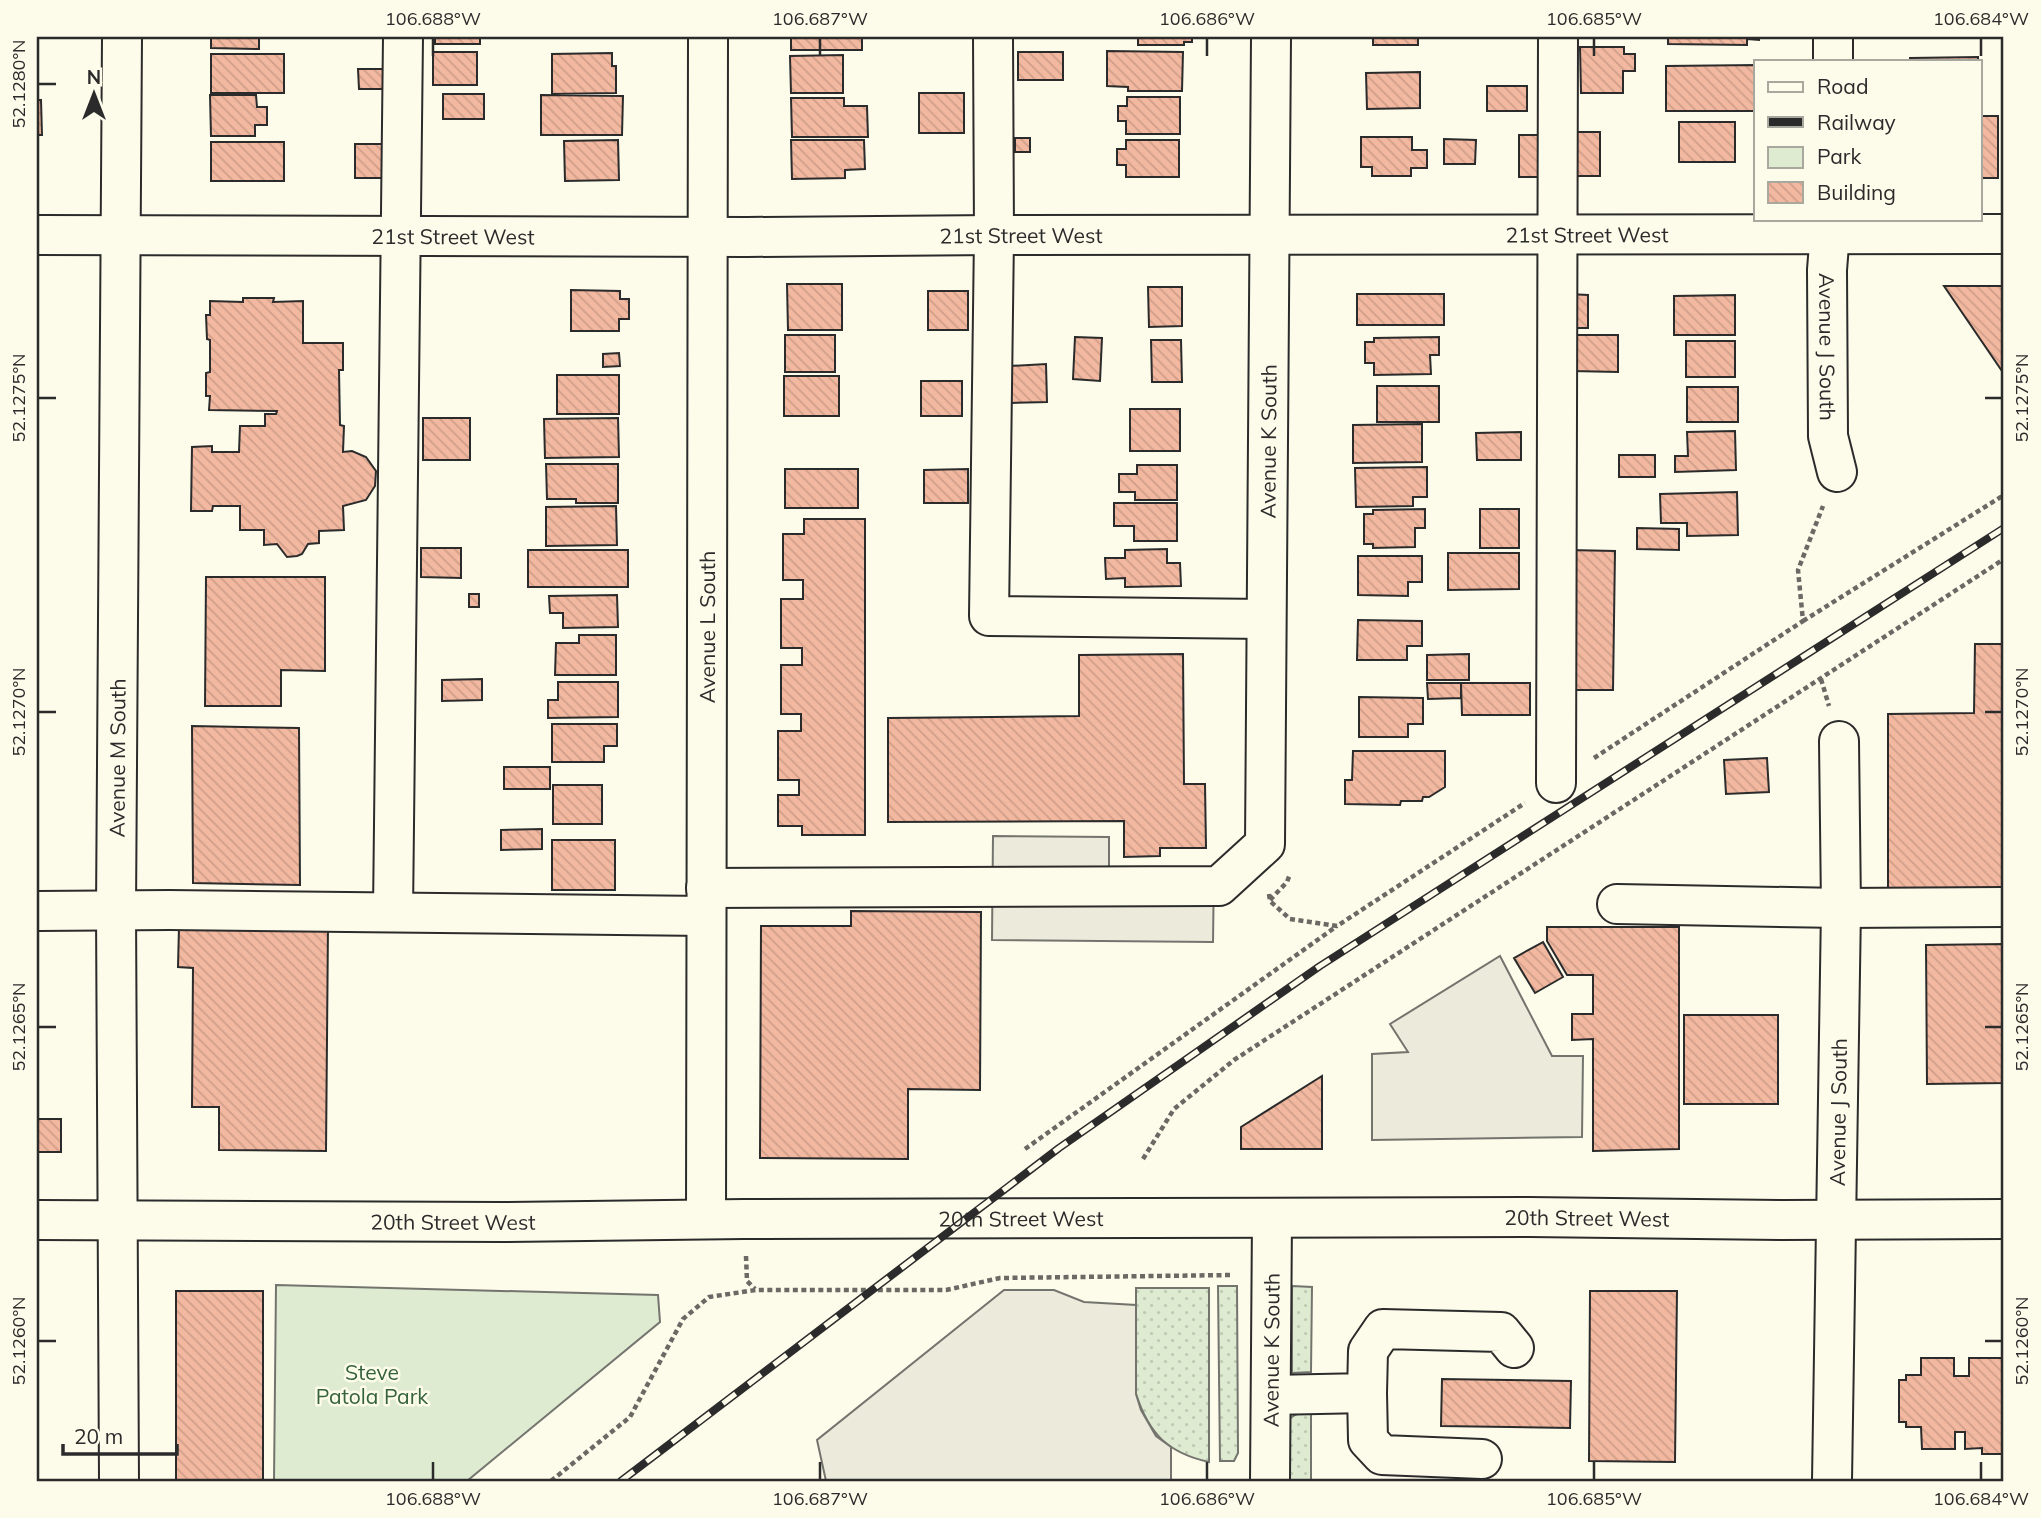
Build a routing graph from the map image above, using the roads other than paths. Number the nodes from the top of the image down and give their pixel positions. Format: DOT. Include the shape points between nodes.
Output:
graph roads {
  1 [pos="122,37"];
  2 [pos="403,37"];
  3 [pos="708,37"];
  4 [pos="993,37"];
  5 [pos="1271,37"];
  6 [pos="1558,37"];
  7 [pos="1833,37"];
  8 [pos="1833,60"];
  9 [pos="1831,226"];
  10 [pos="2004,234"];
  11 [pos="37,235"];
  12 [pos="994,235"];
  13 [pos="1270,235"];
  14 [pos="1558,235"];
  15 [pos="120,236"];
  16 [pos="402,237"];
  17 [pos="707,237"];
  18 [pos="1837,472"];
  19 [pos="1266,619"];
  20 [pos="1839,741"];
  21 [pos="1556,783"];
  22 [pos="706,902"];
  23 [pos="1617,904"];
  24 [pos="2004,907"];
  25 [pos="1841,908"];
  26 [pos="116,910"];
  27 [pos="37,911"];
  28 [pos="393,912"];
  29 [pos="706,1219"];
  30 [pos="1272,1219"];
  31 [pos="1837,1219"];
  32 [pos="2004,1219"];
  33 [pos="37,1220"];
  34 [pos="117,1220"];
  35 [pos="1514,1348"];
  36 [pos="1367,1393"];
  37 [pos="1271,1395"];
  38 [pos="1482,1459"];
  39 [pos="119,1481"];
  40 [pos="1270,1481"];
  41 [pos="1832,1481"];
  1 -- 15 [label="street, Avenue M South"];
  2 -- 16 [label="street"];
  3 -- 17 [label="street, Avenue L South"];
  4 -- 12 [label="street"];
  5 -- 13 [label="street, Avenue K South"];
  6 -- 14 [label="street"];
  7 -- 8 [label="street"];
  9 -- 10 [label="street, 21st Street West"];
  9 -- 14 [label="street, 21st Street West"];
  9 -- 18 [label="street, Avenue J South" via="1828,436"];
  11 -- 15 [label="street, 21st Street West"];
  12 -- 13 [label="street, 21st Street West"];
  12 -- 17 [label="street, 21st Street West"];
  12 -- 19 [label="street" via="989,616"];
  13 -- 14 [label="street, 21st Street West"];
  13 -- 19 [label="street, Avenue K South"];
  14 -- 21 [label="street"];
  15 -- 16 [label="street, 21st Street West"];
  15 -- 26 [label="street, Avenue M South"];
  16 -- 17 [label="street, 21st Street West"];
  16 -- 28 [label="street"];
  17 -- 22 [label="street, Avenue L South"];
  19 -- 22 [label="street, Avenue K South" via="1280,855 1219,886"];
  20 -- 25 [label="street, Avenue J South"];
  22 -- 28 [label="street"];
  22 -- 29 [label="street, Avenue L South"];
  23 -- 25 [label="street"];
  24 -- 25 [label="street"];
  25 -- 31 [label="street, Avenue J South"];
  26 -- 27 [label="street"];
  26 -- 28 [label="street"];
  26 -- 34 [label="street, Avenue M South"];
  29 -- 30 [label="street, 20th Street West"];
  29 -- 34 [label="street, 20th Street West"];
  30 -- 31 [label="street, 20th Street West"];
  30 -- 37 [label="street, Avenue K South"];
  31 -- 32 [label="street, 20th Street West"];
  31 -- 41 [label="street, Avenue J South"];
  33 -- 34 [label="street, 20th Street West"];
  34 -- 39 [label="street, Avenue M South"];
  35 -- 36 [label="street" via="1500,1332 1383,1329 1368,1351"];
  36 -- 37 [label="street"];
  36 -- 38 [label="street" via="1368,1440 1382,1455"];
  37 -- 40 [label="street, Avenue K South"];
}
